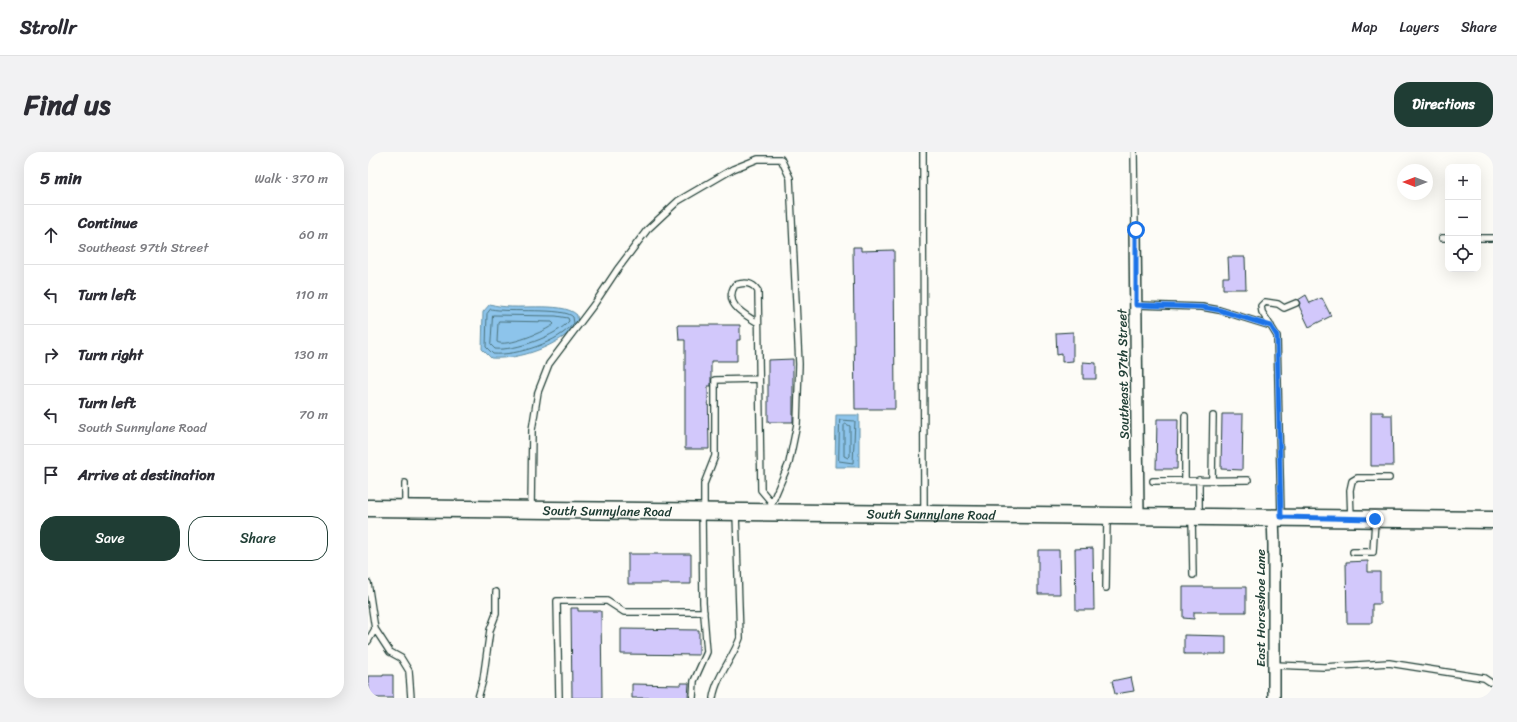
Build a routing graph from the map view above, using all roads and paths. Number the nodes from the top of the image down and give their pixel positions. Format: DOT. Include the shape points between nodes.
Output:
graph roads {
  1 [pos="923,152"];
  2 [pos="1134,152"];
  3 [pos="1136,230"];
  4 [pos="1481,238"];
  5 [pos="1493,238"];
  6 [pos="1296,303"];
  7 [pos="1136,305"];
  8 [pos="758,323"];
  9 [pos="1271,326"];
  10 [pos="758,379"];
  11 [pos="1185,416"];
  12 [pos="1213,416"];
  13 [pos="1389,478"];
  14 [pos="1185,480"];
  15 [pos="1199,480"];
  16 [pos="1212,480"];
  17 [pos="1248,480"];
  18 [pos="1153,481"];
  19 [pos="405,483"];
  20 [pos="368,508"];
  21 [pos="770,508"];
  22 [pos="405,509"];
  23 [pos="531,510"];
  24 [pos="703,512"];
  25 [pos="736,512"];
  26 [pos="924,514"];
  27 [pos="1107,516"];
  28 [pos="1138,517"];
  29 [pos="1196,517"];
  30 [pos="1277,517"];
  31 [pos="1351,518"];
  32 [pos="1375,519"];
  33 [pos="1493,520"];
  34 [pos="1353,552"];
  35 [pos="1193,575"];
  36 [pos="368,583"];
  37 [pos="1106,588"];
  38 [pos="496,592"];
  39 [pos="704,612"];
  40 [pos="375,628"];
  41 [pos="368,641"];
  42 [pos="1274,665"];
  43 [pos="1490,682"];
  44 [pos="411,698"];
  45 [pos="478,698"];
  46 [pos="559,698"];
  47 [pos="693,698"];
  48 [pos="713,698"];
  49 [pos="1274,698"];
  1 -- 26 [label="lane"];
  2 -- 3 [label="lane"];
  3 -- 7 [label="street, Southeast 97th Street"];
  4 -- 5 [label="lane"];
  6 -- 9 [label="lane" via="1284,308 1278,304 1265,302 1261,306 1262,312"];
  7 -- 9 [label="lane" via="1202,307"];
  7 -- 28 [label="street, Southeast 97th Street"];
  8 -- 8 [label="lane" via="758,291 749,283 735,285 731,299 735,307"];
  8 -- 10 [label="lane"];
  9 -- 30 [label="lane" via="1277,336"];
  10 -- 21 [label="lane" via="761,490"];
  10 -- 24 [label="lane" via="716,380 716,456 704,484"];
  11 -- 14 [label="lane"];
  12 -- 16 [label="lane"];
  13 -- 31 [label="lane" via="1357,478 1352,481"];
  14 -- 15 [label="lane"];
  14 -- 18 [label="lane"];
  15 -- 16 [label="lane"];
  15 -- 29 [label="lane"];
  16 -- 17 [label="lane"];
  19 -- 22 [label="lane"];
  20 -- 22 [label="street, South Sunnylane Road"];
  21 -- 23 [label="lane" via="789,463 797,424 799,364 790,178 781,159 758,159 733,169 678,201 647,230 549,364 538,392 532,430"];
  21 -- 25 [label="street, South Sunnylane Road"];
  21 -- 26 [label="street, South Sunnylane Road"];
  22 -- 23 [label="street, South Sunnylane Road"];
  23 -- 24 [label="street, South Sunnylane Road"];
  24 -- 25 [label="street, South Sunnylane Road"];
  24 -- 39 [label="lane"];
  25 -- 48 [label="lane" via="740,638 714,689"];
  26 -- 27 [label="street, South Sunnylane Road"];
  27 -- 28 [label="street, South Sunnylane Road"];
  27 -- 37 [label="lane"];
  28 -- 29 [label="street, South Sunnylane Road"];
  29 -- 30 [label="street, South Sunnylane Road"];
  29 -- 35 [label="lane"];
  30 -- 31 [label="street, South Sunnylane Road"];
  30 -- 42 [label="street, East Horseshoe Lane" via="1274,545"];
  31 -- 32 [label="street, South Sunnylane Road"];
  32 -- 33 [label="street, South Sunnylane Road"];
  32 -- 34 [label="lane" via="1373,552"];
  36 -- 40 [label="lane"];
  38 -- 45 [label="lane" via="496,614 490,630"];
  39 -- 46 [label="lane" via="624,612 607,601 557,601"];
  39 -- 47 [label="lane" via="707,652 694,680"];
  40 -- 41 [label="lane"];
  40 -- 44 [label="lane" via="390,652 401,658 409,671"];
  42 -- 43 [label="lane" via="1324,667 1389,663 1484,678"];
  42 -- 49 [label="street, East Horseshoe Lane"];
}
